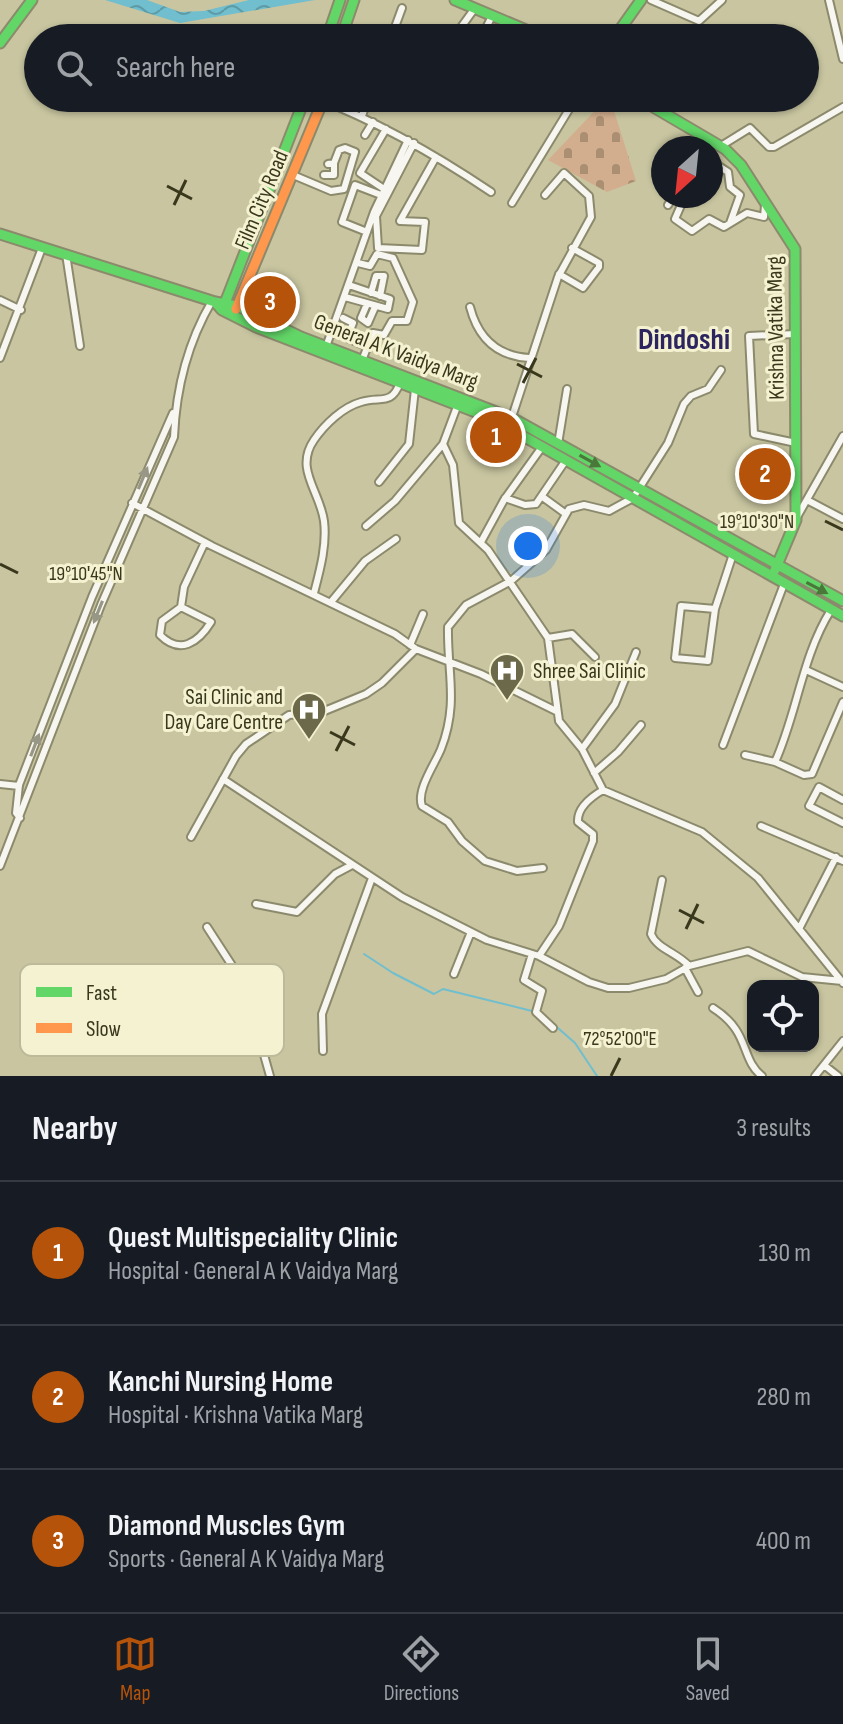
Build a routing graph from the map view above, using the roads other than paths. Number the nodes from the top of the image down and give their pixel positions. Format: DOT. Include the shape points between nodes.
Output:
graph roads {
  1 [pos="32,0"];
  2 [pos="340,0"];
  3 [pos="354,0"];
  4 [pos="455,0"];
  5 [pos="641,0"];
  6 [pos="651,0"];
  7 [pos="722,0"];
  8 [pos="829,0"];
  9 [pos="402,8"];
  10 [pos="475,8"];
  11 [pos="335,16"];
  12 [pos="492,16"];
  13 [pos="347,20"];
  14 [pos="332,24"];
  15 [pos="346,24"];
  16 [pos="396,24"];
  17 [pos="463,24"];
  18 [pos="488,24"];
  19 [pos="511,24"];
  20 [pos="624,24"];
  21 [pos="0,43"];
  22 [pos="843,59"];
  23 [pos="843,107"];
  24 [pos="299,112"];
  25 [pos="316,112"];
  26 [pos="352,112"];
  27 [pos="363,112"];
  28 [pos="567,112"];
  29 [pos="660,112"];
  30 [pos="362,116"];
  31 [pos="372,121"];
  32 [pos="386,129"];
  33 [pos="364,134"];
  34 [pos="697,136"];
  35 [pos="411,142"];
  36 [pos="723,145"];
  37 [pos="723,148"];
  38 [pos="436,157"];
  39 [pos="723,169"];
  40 [pos="293,175"];
  41 [pos="324,175"];
  42 [pos="382,192"];
  43 [pos="491,192"];
  44 [pos="545,195"];
  45 [pos="765,202"];
  46 [pos="512,203"];
  47 [pos="680,208"];
  48 [pos="730,223"];
  49 [pos="367,232"];
  50 [pos="0,234"];
  51 [pos="42,248"];
  52 [pos="572,248"];
  53 [pos="66,254"];
  54 [pos="358,263"];
  55 [pos="559,274"];
  56 [pos="349,285"];
  57 [pos="371,293"];
  58 [pos="380,296"];
  59 [pos="345,297"];
  60 [pos="0,300"];
  61 [pos="219,303"];
  62 [pos="367,304"];
  63 [pos="375,307"];
  64 [pos="470,307"];
  65 [pos="21,310"];
  66 [pos="235,310"];
  67 [pos="343,318"];
  68 [pos="332,332"];
  69 [pos="795,334"];
  70 [pos="347,338"];
  71 [pos="327,344"];
  72 [pos="80,346"];
  73 [pos="368,347"];
  74 [pos="0,358"];
  75 [pos="363,358"];
  76 [pos="529,358"];
  77 [pos="721,370"];
  78 [pos="400,383"];
  79 [pos="415,389"];
  80 [pos="567,389"];
  81 [pos="458,404"];
  82 [pos="175,409"];
  83 [pos="510,422"];
  84 [pos="843,436"];
  85 [pos="796,443"];
  86 [pos="443,444"];
  87 [pos="558,444"];
  88 [pos="542,447"];
  89 [pos="566,460"];
  90 [pos="379,482"];
  91 [pos="641,489"];
  92 [pos="505,498"];
  93 [pos="544,498"];
  94 [pos="633,498"];
  95 [pos="807,500"];
  96 [pos="132,503"];
  97 [pos="141,509"];
  98 [pos="566,514"];
  99 [pos="843,519"];
  100 [pos="796,520"];
  101 [pos="366,526"];
  102 [pos="396,539"];
  103 [pos="205,542"];
  104 [pos="481,542"];
  105 [pos="733,554"];
  106 [pos="777,567"];
  107 [pos="772,577"];
  108 [pos="511,581"];
  109 [pos="784,584"];
  110 [pos="314,593"];
  111 [pos="843,601"];
  112 [pos="331,602"];
  113 [pos="181,607"];
  114 [pos="715,609"];
  115 [pos="831,610"];
  116 [pos="423,614"];
  117 [pos="843,616"];
  118 [pos="548,638"];
  119 [pos="413,647"];
  120 [pos="636,652"];
  121 [pos="595,657"];
  122 [pos="451,665"];
  123 [pos="806,670"];
  124 [pos="843,687"];
  125 [pos="843,702"];
  126 [pos="556,711"];
  127 [pos="641,725"];
  128 [pos="723,745"];
  129 [pos="582,749"];
  130 [pos="745,755"];
  131 [pos="775,762"];
  132 [pos="594,773"];
  133 [pos="223,779"];
  134 [pos="0,784"];
  135 [pos="19,785"];
  136 [pos="603,790"];
  137 [pos="29,791"];
  138 [pos="843,800"];
  139 [pos="20,818"];
  140 [pos="843,823"];
  141 [pos="761,826"];
  142 [pos="191,837"];
  143 [pos="836,857"];
  144 [pos="843,861"];
  145 [pos="352,865"];
  146 [pos="0,866"];
  147 [pos="543,868"];
  148 [pos="372,878"];
  149 [pos="662,880"];
  150 [pos="256,904"];
  151 [pos="207,927"];
  152 [pos="799,929"];
  153 [pos="471,932"];
  154 [pos="536,955"];
  155 [pos="231,964"];
  156 [pos="687,967"];
  157 [pos="454,974"];
  158 [pos="842,982"];
  159 [pos="698,992"];
  160 [pos="713,1008"];
  161 [pos="553,1028"];
  162 [pos="843,1041"];
  163 [pos="323,1051"];
  164 [pos="264,1056"];
  165 [pos="824,1065"];
  166 [pos="270,1076"];
  167 [pos="762,1076"];
  168 [pos="815,1076"];
  169 [pos="838,1076"];
  1 -- 21 [label="main road"];
  2 -- 11 [label="main road"];
  3 -- 13 [label="main road"];
  4 -- 10 [label="main road"];
  5 -- 20 [label="main road"];
  6 -- 7 [label="street" via="699,21"];
  8 -- 22 [label="street"];
  9 -- 16 [label="street"];
  10 -- 12 [label="main road"];
  10 -- 17 [label="street"];
  11 -- 13 [label="main road"];
  11 -- 14 [label="main road"];
  12 -- 18 [label="street"];
  12 -- 19 [label="main road"];
  13 -- 15 [label="main road"];
  23 -- 36 [label="street" via="774,147 750,128"];
  24 -- 61 [label="main road, Film City Road"];
  25 -- 40 [label="main road, Film City Road"];
  26 -- 30 [label="street"];
  27 -- 30 [label="street"];
  28 -- 46 [label="street"];
  29 -- 34 [label="main road, Krishna Vatika Marg"];
  30 -- 31 [label="street"];
  31 -- 32 [label="street"];
  31 -- 33 [label="street"];
  32 -- 35 [label="street"];
  32 -- 42 [label="street" via="360,173"];
  35 -- 38 [label="street"];
  35 -- 38 [label="street" via="376,216 378,248 422,250 425,222 400,221"];
  35 -- 42 [label="street"];
  37 -- 45 [label="main road, Krishna Vatika Marg"];
  38 -- 43 [label="street"];
  39 -- 48 [label="street" via="730,187 740,195"];
  40 -- 41 [label="street" via="339,191 348,182 355,152 339,150 331,164 334,175"];
  40 -- 66 [label="main road, Film City Road"];
  42 -- 49 [label="street"];
  42 -- 49 [label="street" via="355,185 342,222"];
  44 -- 52 [label="street" via="564,173 589,196 591,217"];
  45 -- 48 [label="street" via="764,217 747,213"];
  45 -- 69 [label="main road, Krishna Vatika Marg" via="795,249"];
  47 -- 48 [label="street" via="675,219 692,231 709,219 724,227"];
  49 -- 54 [label="street"];
  50 -- 51 [label="main road, General A K Vaidya Marg"];
  51 -- 53 [label="main road, General A K Vaidya Marg"];
  51 -- 65 [label="street"];
  52 -- 55 [label="street"];
  52 -- 55 [label="street" via="599,267 583,288"];
  53 -- 61 [label="main road, General A K Vaidya Marg"];
  53 -- 72 [label="street"];
  54 -- 56 [label="street"];
  54 -- 73 [label="street" via="368,267 377,254 393,258 413,302 407,321 392,321 384,335 373,333"];
  55 -- 76 [label="street"];
  56 -- 57 [label="street"];
  56 -- 59 [label="street"];
  57 -- 58 [label="street"];
  57 -- 58 [label="street" via="376,276 384,276"];
  58 -- 63 [label="street" via="390,299 388,309"];
  59 -- 62 [label="street"];
  59 -- 68 [label="street"];
  60 -- 65 [label="street"];
  61 -- 66 [label="main road, General A K Vaidya Marg"];
  61 -- 82 [label="street" via="193,333"];
  62 -- 63 [label="street"];
  62 -- 63 [label="street" via="361,318 368,323"];
  64 -- 76 [label="street" via="487,343"];
  65 -- 74 [label="street"];
  66 -- 71 [label="main road, General A K Vaidya Marg"];
  66 -- 78 [label="main road, General A K Vaidya Marg"];
  67 -- 70 [label="street" via="353,323"];
  68 -- 70 [label="street"];
  68 -- 71 [label="street"];
  69 -- 85 [label="main road, Krishna Vatika Marg"];
  69 -- 85 [label="street" via="749,336 754,434"];
  70 -- 73 [label="street"];
  71 -- 75 [label="main road, General A K Vaidya Marg"];
  73 -- 75 [label="street"];
  75 -- 83 [label="main road, General A K Vaidya Marg"];
  76 -- 83 [label="street"];
  77 -- 91 [label="street" via="708,389 684,404"];
  78 -- 79 [label="main road, General A K Vaidya Marg"];
  78 -- 110 [label="street" via="387,401 361,402 340,413 314,440 305,459 325,541"];
  79 -- 81 [label="main road, General A K Vaidya Marg"];
  79 -- 90 [label="street" via="409,444"];
  80 -- 87 [label="street"];
  81 -- 83 [label="main road, General A K Vaidya Marg"];
  81 -- 86 [label="street"];
  96 -- 82 [label="street, one-way"];
  82 -- 97 [label="street" via="174,437"];
  83 -- 87 [label="main road, General A K Vaidya Marg"];
  83 -- 88 [label="main road, General A K Vaidya Marg"];
  84 -- 95 [label="street"];
  85 -- 100 [label="main road, Krishna Vatika Marg"];
  86 -- 101 [label="street" via="395,501"];
  86 -- 104 [label="street" via="455,476 459,523"];
  87 -- 91 [label="main road, General A K Vaidya Marg, one-way"];
  88 -- 89 [label="main road, General A K Vaidya Marg"];
  88 -- 92 [label="street"];
  89 -- 93 [label="street"];
  89 -- 94 [label="main road, General A K Vaidya Marg"];
  91 -- 94 [label="street"];
  91 -- 106 [label="main road, General A K Vaidya Marg"];
  92 -- 93 [label="street" via="531,506"];
  92 -- 104 [label="street"];
  93 -- 98 [label="street"];
  94 -- 98 [label="street" via="609,511 584,505"];
  94 -- 105 [label="main road, General A K Vaidya Marg"];
  95 -- 99 [label="street"];
  95 -- 100 [label="street"];
  96 -- 97 [label="street"];
  135 -- 96 [label="street, one-way"];
  97 -- 103 [label="street"];
  97 -- 137 [label="street, one-way"];
  98 -- 108 [label="street" via="546,550"];
  100 -- 106 [label="main road, Krishna Vatika Marg"];
  102 -- 112 [label="street" via="365,561"];
  103 -- 110 [label="street"];
  103 -- 113 [label="street" via="184,587"];
  104 -- 108 [label="street"];
  105 -- 107 [label="main road, General A K Vaidya Marg"];
  105 -- 114 [label="street"];
  106 -- 107 [label="main road, Krishna Vatika Marg"];
  106 -- 111 [label="main road, General A K Vaidya Marg, one-way"];
  107 -- 109 [label="main road, General A K Vaidya Marg"];
  108 -- 118 [label="street"];
  108 -- 122 [label="street" via="454,617 448,627"];
  109 -- 115 [label="main road, General A K Vaidya Marg"];
  109 -- 128 [label="street"];
  110 -- 112 [label="street"];
  112 -- 119 [label="street"];
  113 -- 113 [label="street" via="211,622 201,638 179,647 160,635 162,621"];
  114 -- 114 [label="street" via="708,661 675,658 681,606"];
  115 -- 117 [label="main road, General A K Vaidya Marg"];
  115 -- 123 [label="street"];
  116 -- 119 [label="street"];
  118 -- 121 [label="street" via="572,634"];
  118 -- 126 [label="street"];
  119 -- 122 [label="street"];
  119 -- 133 [label="street" via="366,694 322,712 289,715 257,736 236,756"];
  120 -- 129 [label="street" via="615,704"];
  122 -- 126 [label="street"];
  122 -- 147 [label="street" via="454,704 420,795 422,806 448,822 485,861 517,871"];
  123 -- 124 [label="street"];
  123 -- 131 [label="street"];
  125 -- 131 [label="street" via="812,774"];
  126 -- 129 [label="street"];
  127 -- 132 [label="street"];
  129 -- 132 [label="street"];
  130 -- 131 [label="street"];
  132 -- 136 [label="street"];
  133 -- 142 [label="street"];
  133 -- 145 [label="street"];
  134 -- 135 [label="street"];
  135 -- 137 [label="street"];
  135 -- 139 [label="street"];
  136 -- 152 [label="street" via="702,832 758,878"];
  136 -- 154 [label="street" via="578,816 593,841 559,926"];
  137 -- 139 [label="street"];
  138 -- 140 [label="street" via="819,787 809,806"];
  139 -- 146 [label="street"];
  141 -- 143 [label="street"];
  143 -- 144 [label="street"];
  143 -- 152 [label="street"];
  145 -- 148 [label="street"];
  145 -- 150 [label="street" via="335,874 297,912"];
  148 -- 153 [label="street"];
  148 -- 163 [label="street" via="322,1014"];
  149 -- 156 [label="street" via="651,934"];
  151 -- 155 [label="street"];
  152 -- 158 [label="street"];
  153 -- 154 [label="street"];
  153 -- 157 [label="street"];
  154 -- 156 [label="street" via="608,988 666,979"];
  154 -- 161 [label="street" via="524,980 542,991 536,1012"];
  156 -- 158 [label="street" via="755,952 802,977"];
  156 -- 159 [label="street"];
  160 -- 167 [label="street" via="741,1035 750,1062"];
  162 -- 165 [label="street"];
  164 -- 166 [label="street"];
  165 -- 168 [label="street"];
  165 -- 169 [label="street"];
}
